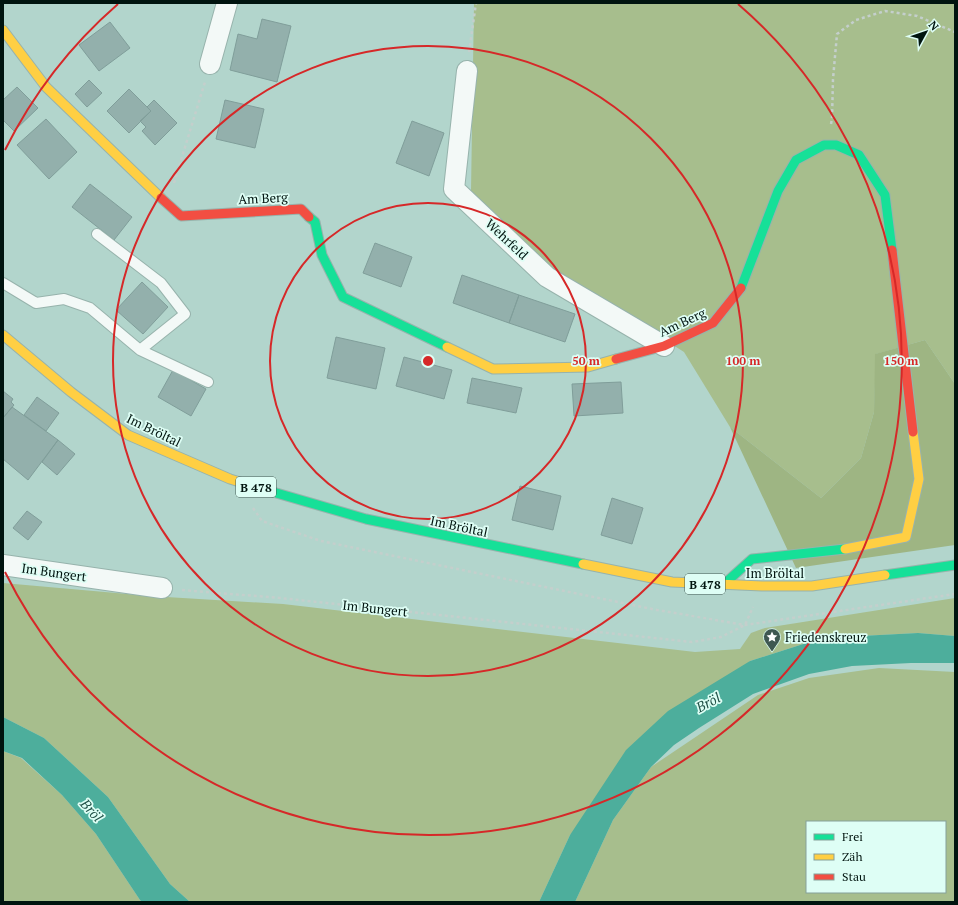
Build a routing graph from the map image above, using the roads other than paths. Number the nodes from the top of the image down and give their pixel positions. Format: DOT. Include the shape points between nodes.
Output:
graph roads {
  1 [pos="227,3"];
  2 [pos="3,30"];
  3 [pos="210,64"];
  4 [pos="466,71"];
  5 [pos="97,234"];
  6 [pos="3,283"];
  7 [pos="3,335"];
  8 [pos="664,346"];
  9 [pos="140,350"];
  10 [pos="208,382"];
  11 [pos="3,565"];
  12 [pos="955,565"];
  13 [pos="724,585"];
  14 [pos="162,588"];
  1 -- 3 [label="street"];
  2 -- 8 [label="street, Am Berg" via="46,87 181,216 300,209 315,222 322,255 343,298 493,369 588,367"];
  4 -- 8 [label="street, Wehrfeld" via="454,189 547,277"];
  5 -- 9 [label="lane" via="161,283 185,314"];
  6 -- 9 [label="lane" via="36,303 64,299 90,308"];
  7 -- 13 [label="street, Im Bröltal / B 478" via="71,392 128,435 230,479 366,519 672,582"];
  8 -- 13 [label="street, Am Berg" via="713,323 741,288 778,191 796,160 824,145 836,145 859,155 886,194 919,479 906,537 841,550 752,559"];
  9 -- 10 [label="lane"];
  11 -- 14 [label="street, Im Bungert"];
  12 -- 13 [label="street, Im Bröltal / B 478" via="812,586"];
}
